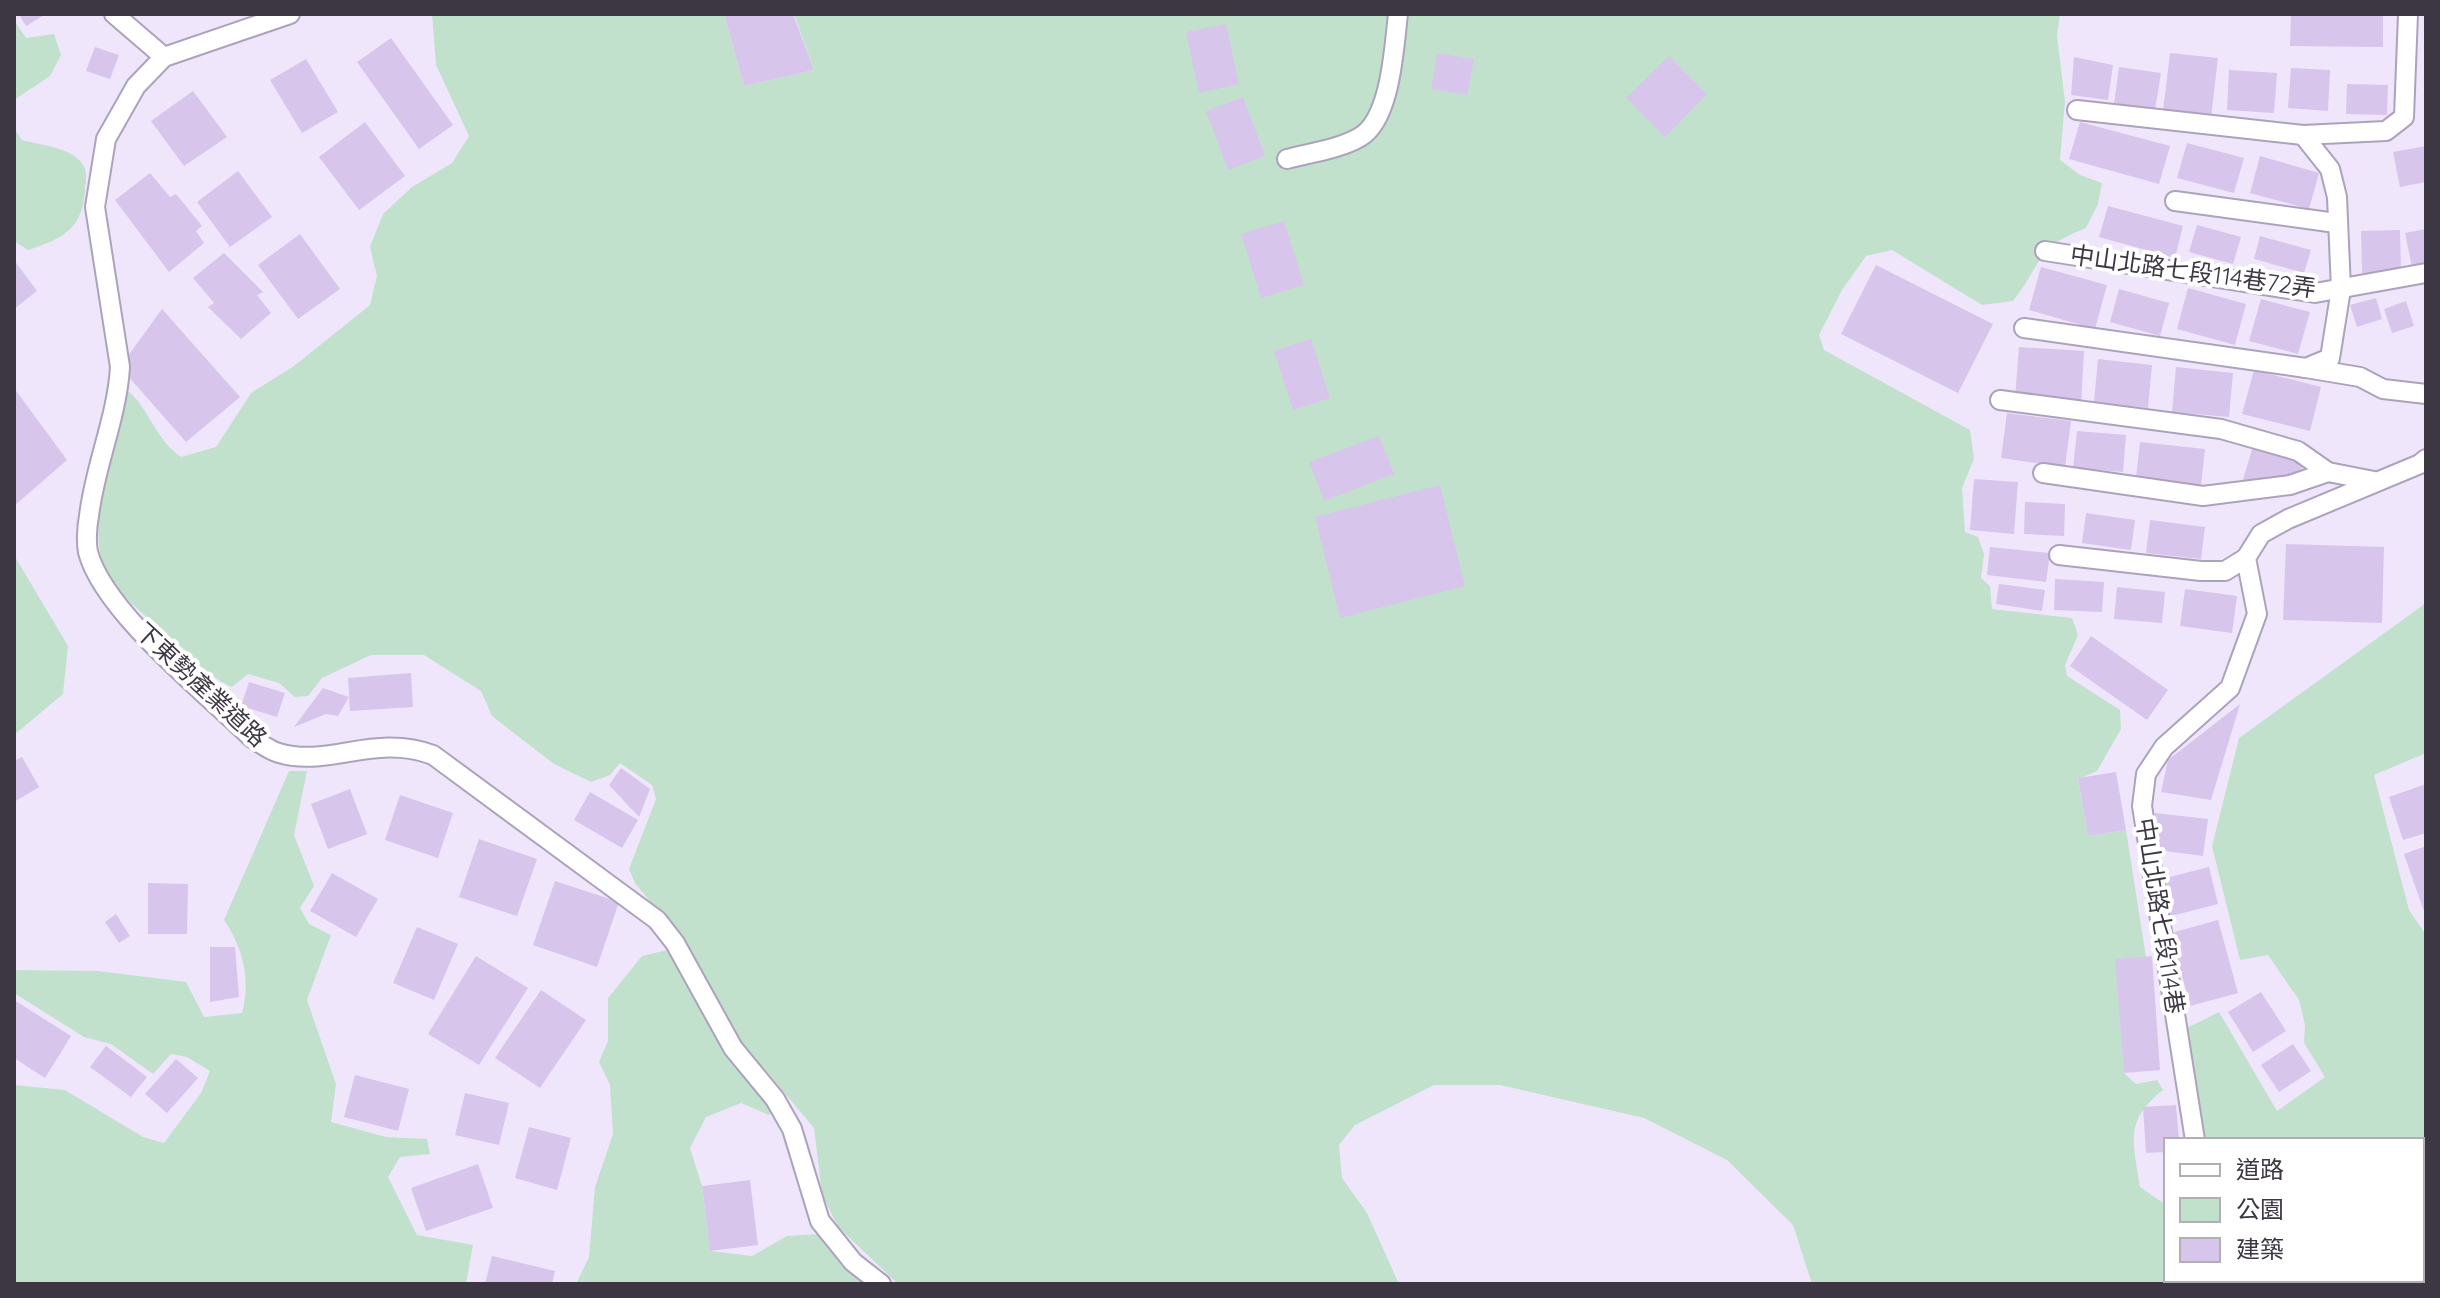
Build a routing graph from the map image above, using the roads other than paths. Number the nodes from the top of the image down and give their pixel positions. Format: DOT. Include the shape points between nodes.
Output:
graph roads {
  1 [pos="114,14"];
  2 [pos="290,14"];
  3 [pos="1398,14"];
  4 [pos="2408,14"];
  5 [pos="164,57"];
  6 [pos="2077,110"];
  7 [pos="2303,135"];
  8 [pos="1287,159"];
  9 [pos="2175,201"];
  10 [pos="2336,223"];
  11 [pos="2045,251"];
  12 [pos="2426,273"];
  13 [pos="2341,289"];
  14 [pos="2024,328"];
  15 [pos="2306,368"];
  16 [pos="2426,394"];
  17 [pos="2000,400"];
  18 [pos="2426,459"];
  19 [pos="2328,472"];
  20 [pos="2043,473"];
  21 [pos="2374,481"];
  22 [pos="2059,555"];
  23 [pos="2246,558"];
  24 [pos="2195,1138"];
  25 [pos="881,1284"];
  1 -- 5 [label="street"];
  2 -- 5 [label="street, 下東勢產業道路"];
  3 -- 8 [label="street" via="1389,82 1377,118 1361,137"];
  4 -- 7 [label="street" via="2404,117 2386,131"];
  5 -- 25 [label="street, 下東勢產業道路" via="136,86 106,139 95,207 120,367 89,515 88,551 118,607 252,738 278,753 307,757 408,745 433,755 639,904 675,943 733,1048 775,1099 792,1129 811,1182 814,1208 828,1234"];
  6 -- 7 [label="street"];
  7 -- 10 [label="street, 中山北路七段114巷72弄" via="2330,169"];
  9 -- 10 [label="street"];
  10 -- 13 [label="street, 中山北路七段114巷72弄"];
  11 -- 13 [label="street, 中山北路七段114巷72弄" via="2315,293"];
  12 -- 13 [label="street, 中山北路七段114巷72弄"];
  13 -- 15 [label="street, 中山北路七段114巷72弄" via="2330,358"];
  14 -- 15 [label="street"];
  15 -- 16 [label="street" via="2360,377 2383,389"];
  17 -- 19 [label="street" via="2221,429 2298,451"];
  18 -- 21 [label="street"];
  19 -- 20 [label="street" via="2290,485 2203,496"];
  19 -- 21 [label="street"];
  21 -- 23 [label="street" via="2261,534"];
  22 -- 23 [label="street" via="2201,571 2225,571"];
  23 -- 24 [label="street, 中山北路七段114巷" via="2257,614 2230,688 2164,747 2146,774 2142,806"];
}
